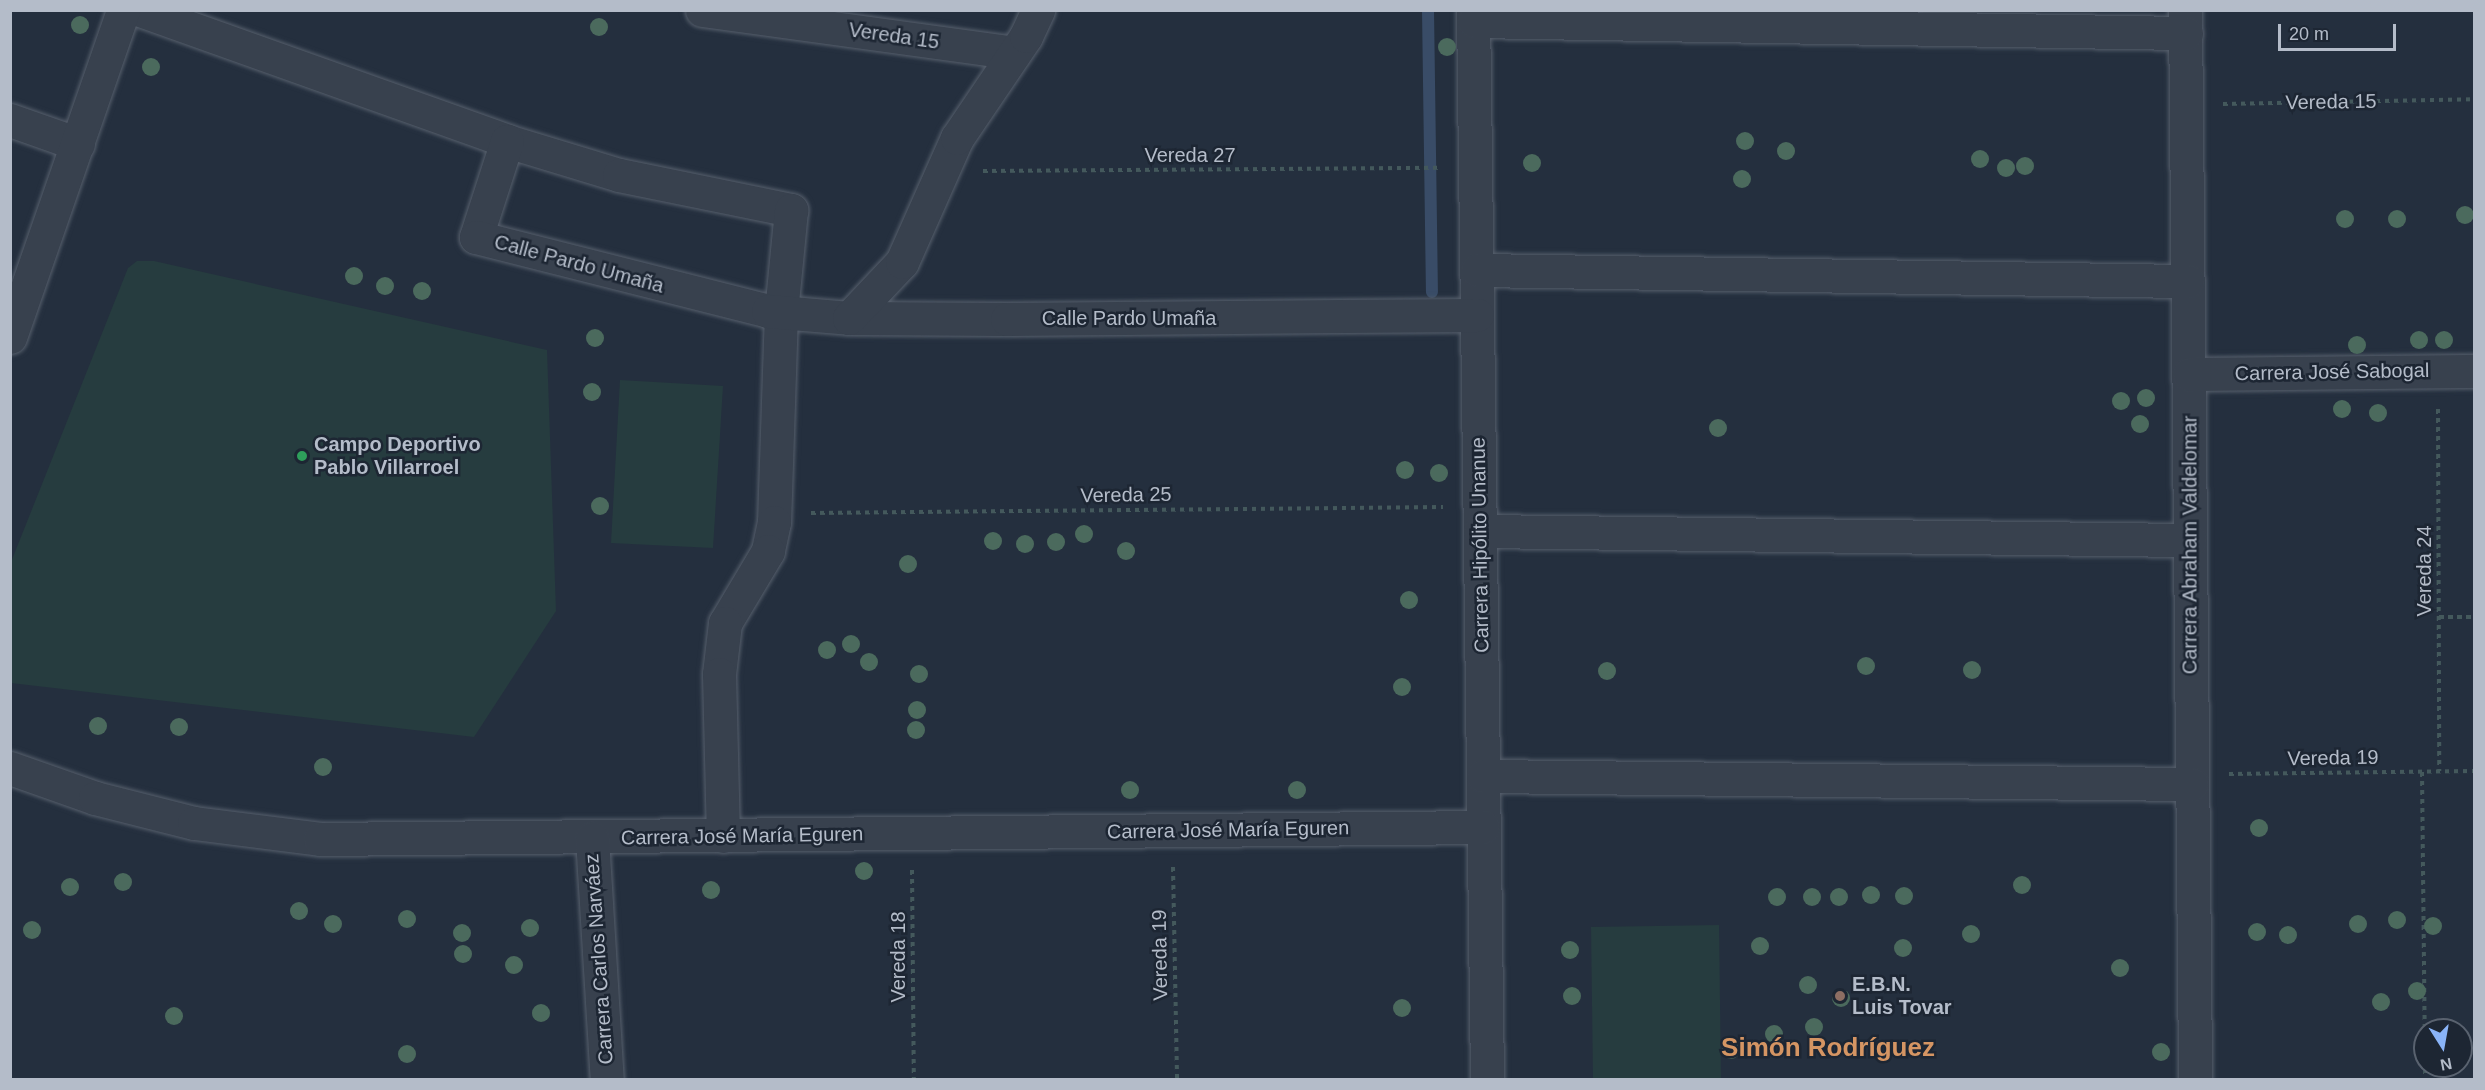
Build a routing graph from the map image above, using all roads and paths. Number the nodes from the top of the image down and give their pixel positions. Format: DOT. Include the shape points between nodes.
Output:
graph roads {
  1 [pos="123,10"];
  2 [pos="140,10"];
  3 [pos="702,10"];
  4 [pos="1038,10"];
  5 [pos="1474,16"];
  6 [pos="2186,22"];
  7 [pos="1014,53"];
  8 [pos="2475,99"];
  9 [pos="2187,104"];
  10 [pos="10,120"];
  11 [pos="507,141"];
  12 [pos="78,144"];
  13 [pos="1437,168"];
  14 [pos="944,172"];
  15 [pos="1477,270"];
  16 [pos="2188,281"];
  17 [pos="781,312"];
  18 [pos="1477,315"];
  19 [pos="849,318"];
  20 [pos="10,337"];
  21 [pos="2475,370"];
  22 [pos="2438,371"];
  23 [pos="2189,374"];
  24 [pos="774,513"];
  25 [pos="1480,519"];
  26 [pos="2190,540"];
  27 [pos="2439,617"];
  28 [pos="2475,617"];
  29 [pos="10,768"];
  30 [pos="2439,771"];
  31 [pos="2475,771"];
  32 [pos="2422,772"];
  33 [pos="1483,776"];
  34 [pos="2192,779"];
  35 [pos="1483,827"];
  36 [pos="1172,831"];
  37 [pos="912,834"];
  38 [pos="723,836"];
  39 [pos="592,838"];
  40 [pos="607,1080"];
  41 [pos="914,1080"];
  42 [pos="1177,1080"];
  43 [pos="1486,1080"];
  44 [pos="2195,1080"];
  45 [pos="2425,1080"];
  1 -- 12 [label="street"];
  2 -- 11 [label="street"];
  3 -- 7 [label="street, Vereda 15"];
  4 -- 7 [label="street"];
  5 -- 6 [label="street"];
  5 -- 15 [label="street, Carrera Hipólito Unanue"];
  6 -- 9 [label="street, Carrera Abraham Valdelomar"];
  7 -- 14 [label="street" via="957,138"];
  8 -- 9 [label="path, Vereda 15"];
  9 -- 16 [label="street, Carrera Abraham Valdelomar"];
  10 -- 12 [label="street"];
  11 -- 17 [label="street" via="668,188 791,210"];
  11 -- 17 [label="street, Calle Pardo Umaña" via="476,237 685,293"];
  12 -- 20 [label="street"];
  13 -- 14 [label="path, Vereda 27"];
  14 -- 19 [label="street" via="902,262"];
  15 -- 16 [label="street"];
  15 -- 18 [label="street, Carrera Hipólito Unanue"];
  16 -- 23 [label="street, Carrera Abraham Valdelomar"];
  17 -- 19 [label="street, Calle Pardo Umaña"];
  17 -- 24 [label="street"];
  18 -- 19 [label="street, Calle Pardo Umaña"];
  18 -- 25 [label="street, Carrera Hipólito Unanue"];
  21 -- 22 [label="street, Carrera José Sabogal"];
  22 -- 23 [label="street, Carrera José Sabogal"];
  22 -- 27 [label="path, Vereda 24"];
  23 -- 26 [label="street, Carrera Abraham Valdelomar"];
  24 -- 25 [label="path, Vereda 25"];
  24 -- 38 [label="street" via="768,550 725,623 719,674"];
  25 -- 26 [label="street"];
  25 -- 33 [label="street, Carrera Hipólito Unanue"];
  26 -- 34 [label="street, Carrera Abraham Valdelomar"];
  27 -- 28 [label="path"];
  27 -- 30 [label="path, Vereda 24"];
  29 -- 39 [label="street, Carrera José María Eguren" via="95,798 253,833 320,839"];
  30 -- 31 [label="path, Vereda 19"];
  30 -- 32 [label="path, Vereda 19"];
  32 -- 34 [label="path, Vereda 19"];
  32 -- 45 [label="path"];
  33 -- 34 [label="street"];
  33 -- 35 [label="street, Carrera Hipólito Unanue"];
  34 -- 44 [label="street, Carrera Abraham Valdelomar"];
  35 -- 36 [label="street, Carrera José María Eguren"];
  35 -- 43 [label="street, Carrera Hipólito Unanue"];
  36 -- 37 [label="street, Carrera José María Eguren"];
  36 -- 42 [label="path, Vereda 19"];
  37 -- 38 [label="street, Carrera José María Eguren"];
  37 -- 41 [label="path, Vereda 18"];
  38 -- 39 [label="street, Carrera José María Eguren"];
  39 -- 40 [label="street, Carrera Carlos Narváez"];
}
